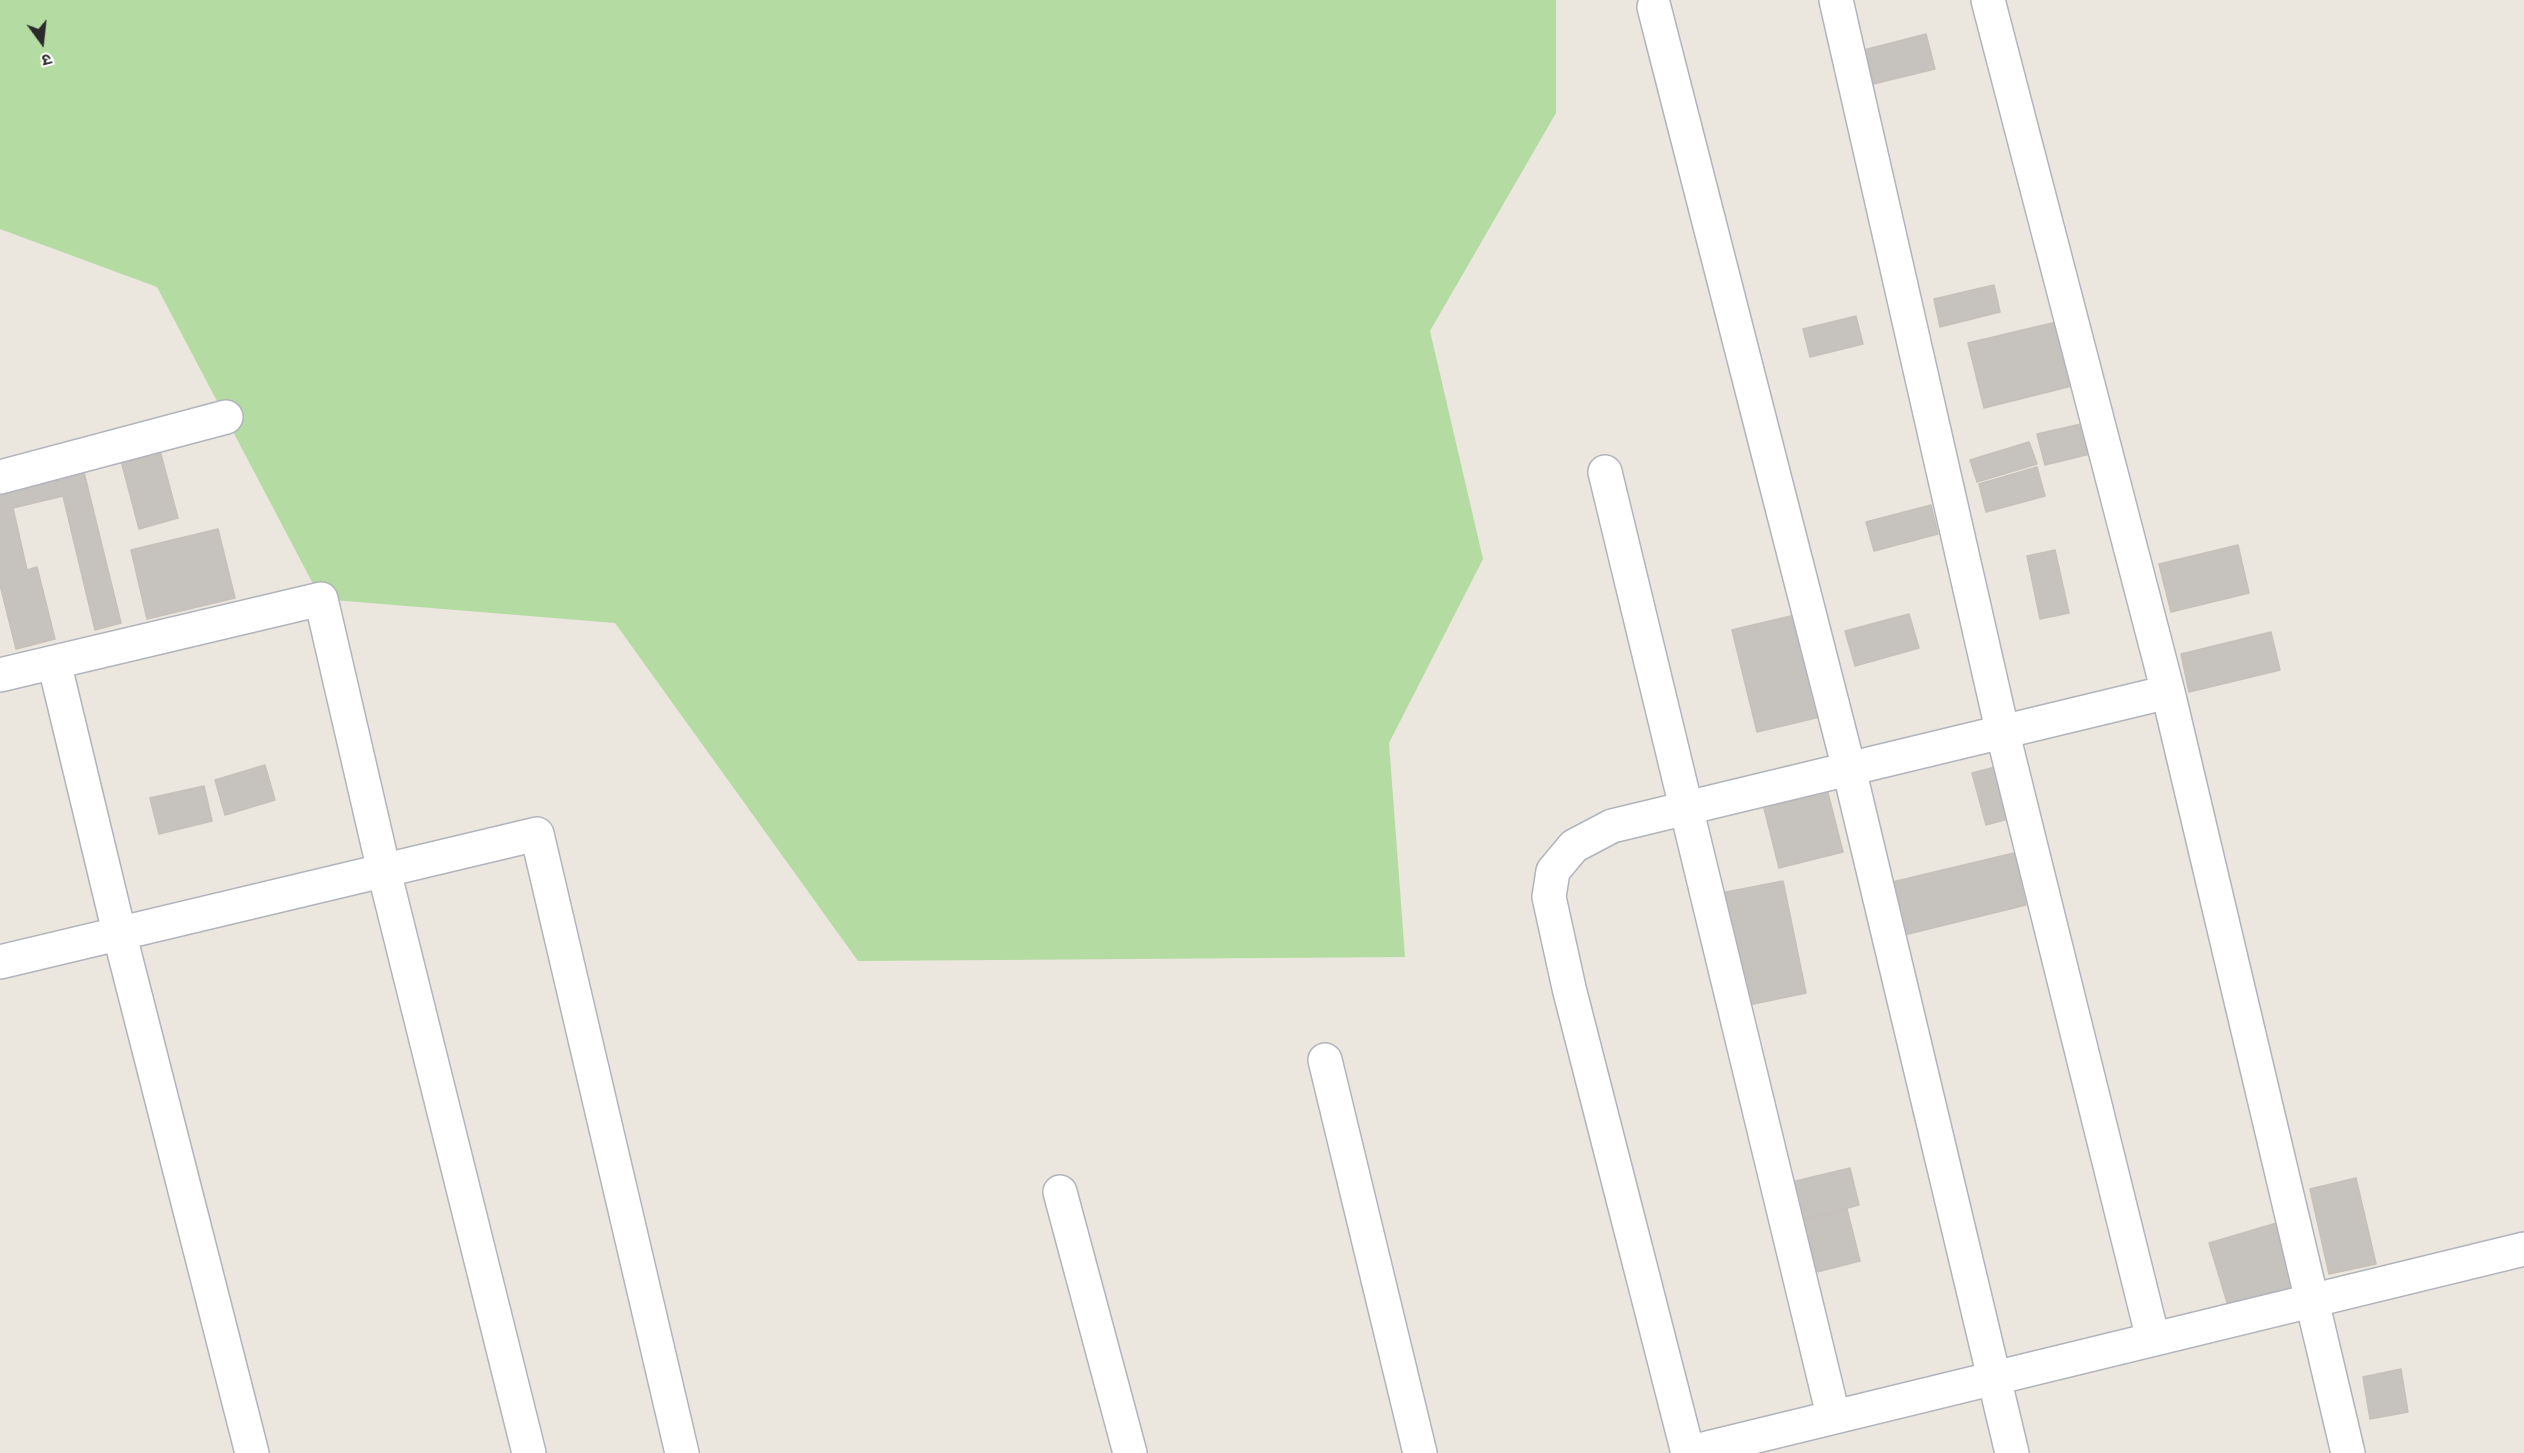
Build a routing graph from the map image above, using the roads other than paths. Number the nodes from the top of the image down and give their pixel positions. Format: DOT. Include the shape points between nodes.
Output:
graph roads {
  1 [pos="1836,0"];
  2 [pos="1988,0"];
  3 [pos="1654,7"];
  4 [pos="226,417"];
  5 [pos="1605,471"];
  6 [pos="0,477"];
  7 [pos="54,662"];
  8 [pos="0,675"];
  9 [pos="2168,692"];
  10 [pos="2003,734"];
  11 [pos="1849,769"];
  12 [pos="1686,806"];
  13 [pos="384,871"];
  14 [pos="119,932"];
  15 [pos="0,962"];
  16 [pos="1325,1060"];
  17 [pos="1060,1192"];
  18 [pos="2524,1249"];
  19 [pos="2311,1302"];
  20 [pos="2153,1339"];
  21 [pos="1994,1379"];
  22 [pos="1833,1415"];
  23 [pos="252,1453"];
  24 [pos="528,1453"];
  25 [pos="682,1453"];
  26 [pos="1130,1453"];
  27 [pos="1420,1453"];
  28 [pos="1688,1453"];
  29 [pos="2012,1453"];
  30 [pos="2348,1453"];
  1 -- 10 [label="street"];
  2 -- 9 [label="street"];
  3 -- 11 [label="street"];
  4 -- 6 [label="street"];
  5 -- 12 [label="street"];
  7 -- 8 [label="street"];
  7 -- 13 [label="street" via="321,598"];
  7 -- 14 [label="street"];
  9 -- 10 [label="street"];
  9 -- 19 [label="street"];
  10 -- 11 [label="street"];
  10 -- 20 [label="street"];
  11 -- 12 [label="street"];
  11 -- 21 [label="street"];
  12 -- 22 [label="street"];
  12 -- 28 [label="street" via="1612,826 1574,846 1553,871 1549,897"];
  13 -- 14 [label="street"];
  13 -- 24 [label="street"];
  13 -- 25 [label="street" via="537,834"];
  14 -- 15 [label="street"];
  14 -- 23 [label="street"];
  16 -- 27 [label="street"];
  17 -- 26 [label="street"];
  18 -- 19 [label="street"];
  19 -- 20 [label="street"];
  19 -- 30 [label="street"];
  20 -- 21 [label="street"];
  21 -- 22 [label="street"];
  21 -- 29 [label="street"];
  22 -- 28 [label="street"];
}
